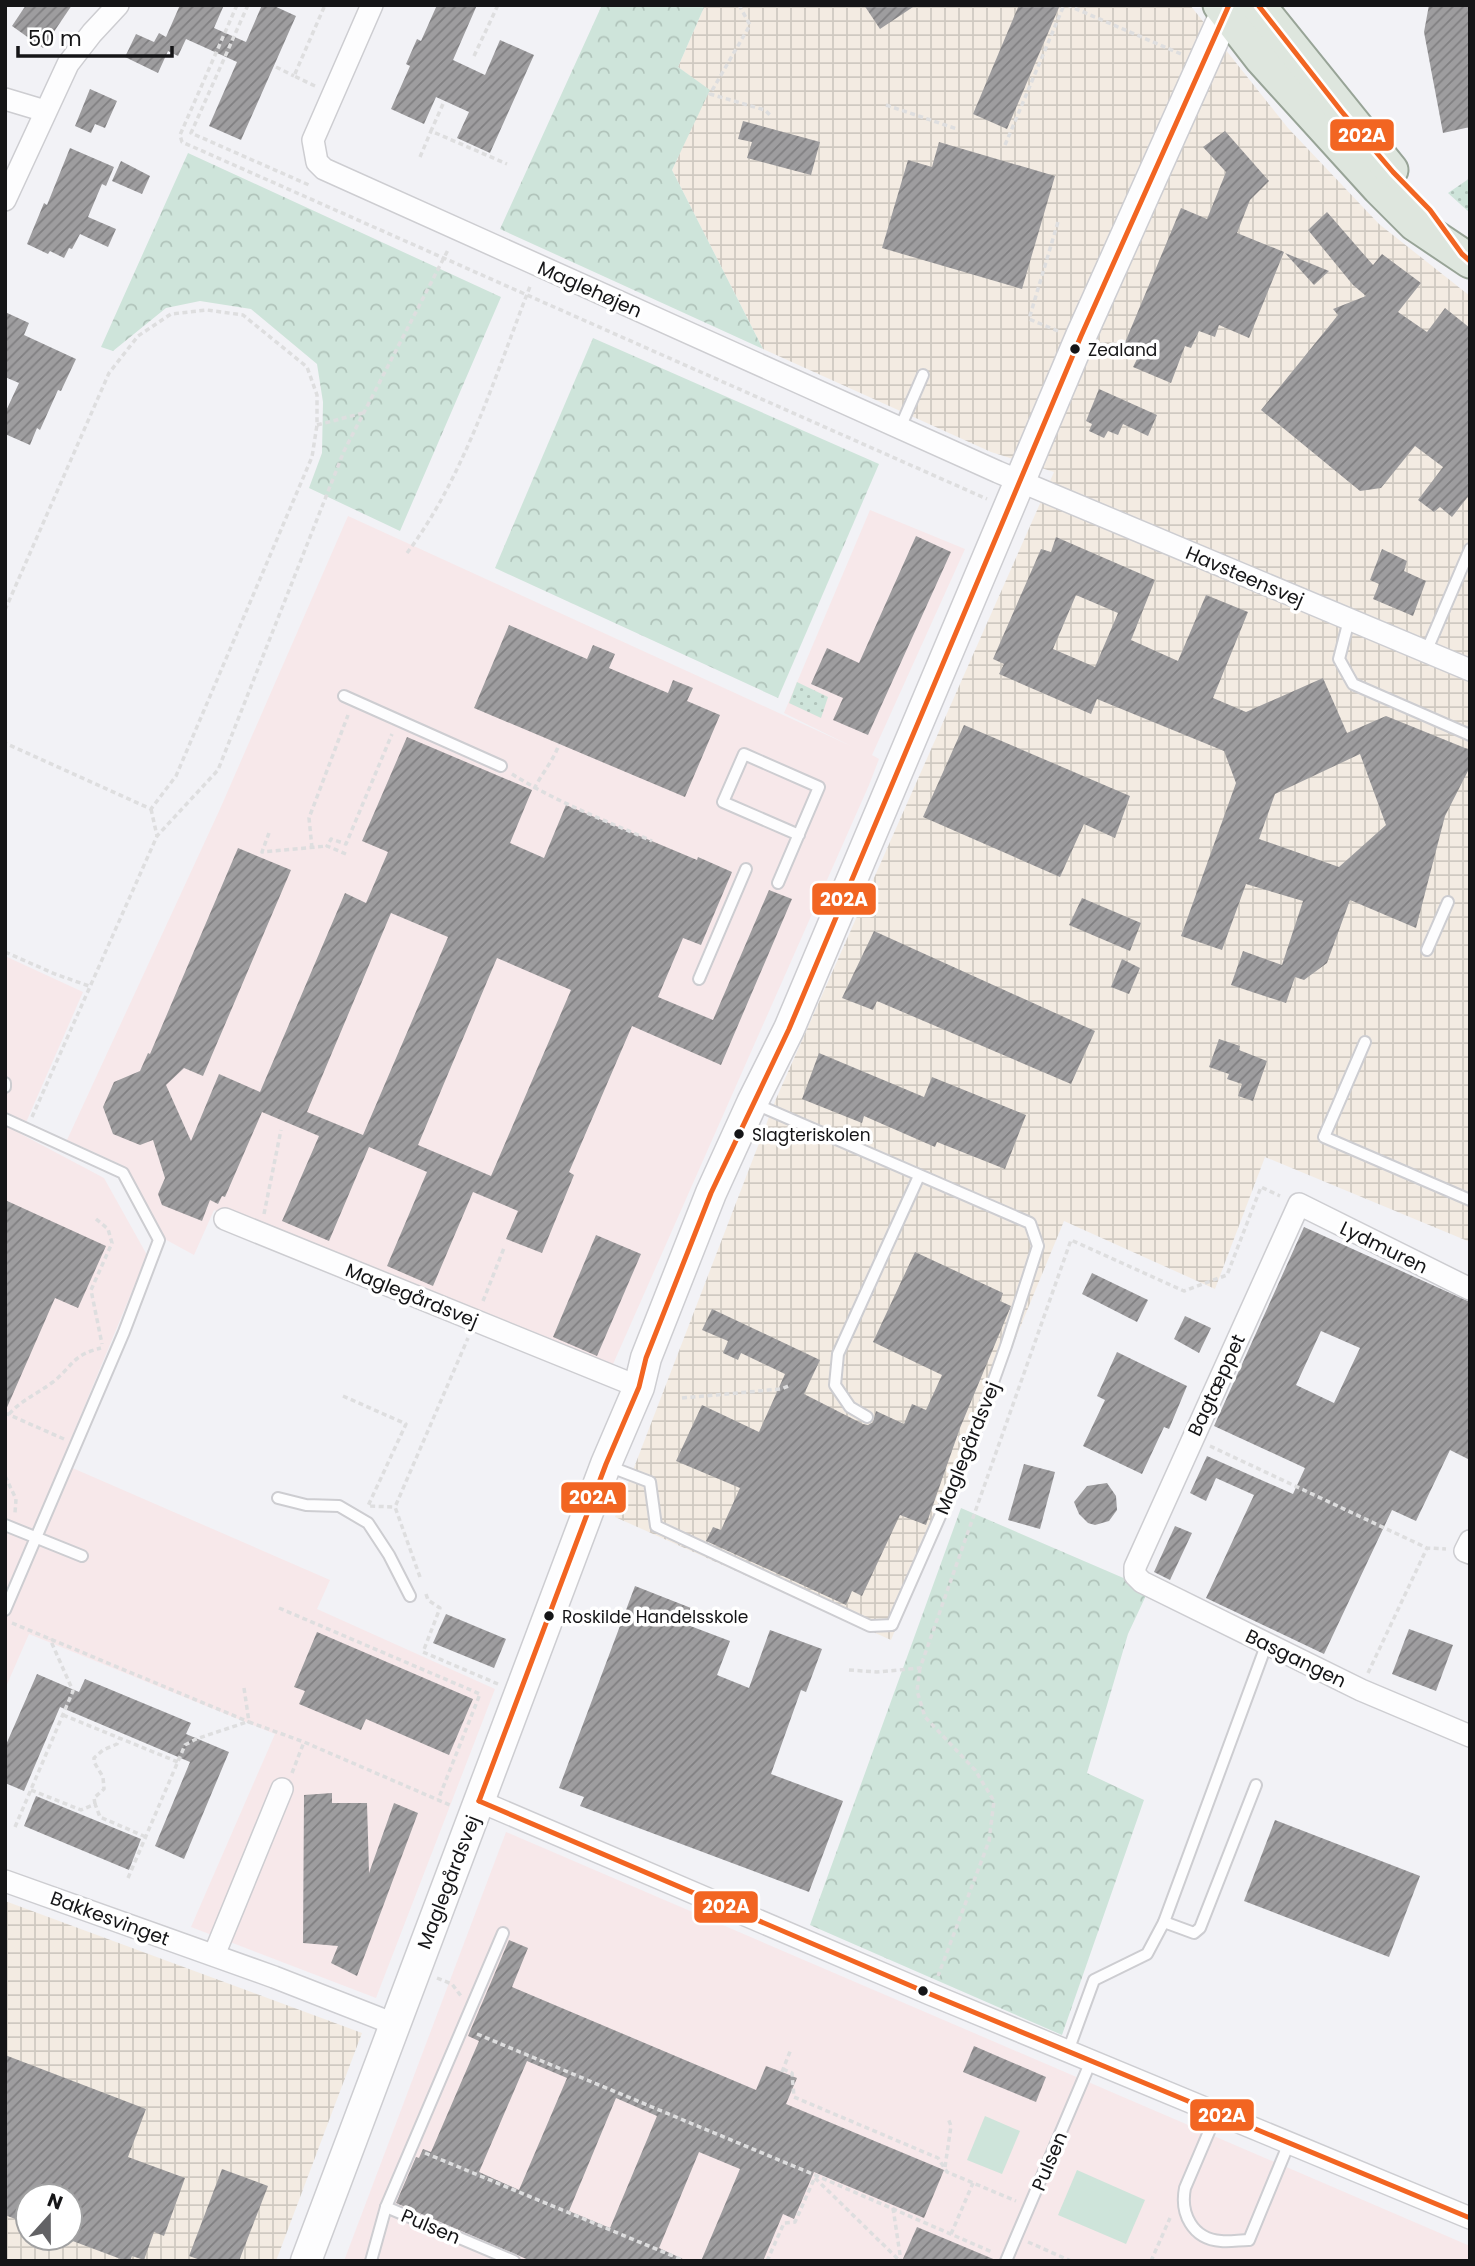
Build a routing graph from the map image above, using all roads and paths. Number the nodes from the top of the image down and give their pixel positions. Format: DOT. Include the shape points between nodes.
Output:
graph roads {
  1 [pos="118,5"];
  2 [pos="325,5"];
  3 [pos="372,5"];
  4 [pos="498,5"];
  5 [pos="739,5"];
  6 [pos="1065,5"];
  7 [pos="1258,5"];
  8 [pos="1225,7"];
  9 [pos="474,56"];
  10 [pos="1202,63"];
  11 [pos="276,67"];
  12 [pos="293,76"];
  13 [pos="333,94"];
  14 [pos="5,99"];
  15 [pos="443,104"];
  16 [pos="886,105"];
  17 [pos="46,111"];
  18 [pos="772,117"];
  19 [pos="957,129"];
  20 [pos="431,131"];
  21 [pos="1005,145"];
  22 [pos="420,157"];
  23 [pos="507,164"];
  24 [pos="5,200"];
  25 [pos="1058,222"];
  26 [pos="449,248"];
  27 [pos="1466,258"];
  28 [pos="538,265"];
  29 [pos="1079,340"];
  30 [pos="923,375"];
  31 [pos="363,413"];
  32 [pos="317,425"];
  33 [pos="900,428"];
  34 [pos="1020,481"];
  35 [pos="1470,549"];
  36 [pos="407,553"];
  37 [pos="5,610"];
  38 [pos="1349,620"];
  39 [pos="1426,652"];
  40 [pos="1470,670"];
  41 [pos="349,698"];
  42 [pos="398,719"];
  43 [pos="1470,735"];
  44 [pos="5,743"];
  45 [pos="559,744"];
  46 [pos="501,766"];
  47 [pos="534,789"];
  48 [pos="151,809"];
  49 [pos="269,833"];
  50 [pos="799,835"];
  51 [pos="157,836"];
  52 [pos="652,841"];
  53 [pos="327,846"];
  54 [pos="312,848"];
  55 [pos="346,855"];
  56 [pos="746,869"];
  57 [pos="778,883"];
  58 [pos="1448,902"];
  59 [pos="1427,950"];
  60 [pos="5,952"];
  61 [pos="699,979"];
  62 [pos="89,986"];
  63 [pos="1365,1042"];
  64 [pos="752,1103"];
  65 [pos="5,1119"];
  66 [pos="27,1128"];
  67 [pos="281,1130"];
  68 [pos="919,1176"];
  69 [pos="1261,1187"];
  70 [pos="1470,1200"];
  71 [pos="1299,1204"];
  72 [pos="96,1219"];
  73 [pos="225,1219"];
  74 [pos="259,1233"];
  75 [pos="504,1248"];
  76 [pos="1470,1289"];
  77 [pos="475,1321"];
  78 [pos="101,1349"];
  79 [pos="95,1361"];
  80 [pos="790,1385"];
  81 [pos="639,1387"];
  82 [pos="343,1396"];
  83 [pos="682,1398"];
  84 [pos="7,1413"];
  85 [pos="867,1418"];
  86 [pos="1192,1438"];
  87 [pos="76,1445"];
  88 [pos="606,1464"];
  89 [pos="5,1476"];
  90 [pos="278,1498"];
  91 [pos="395,1507"];
  92 [pos="8,1526"];
  93 [pos="35,1537"];
  94 [pos="1427,1548"];
  95 [pos="1468,1548"];
  96 [pos="82,1556"];
  97 [pos="1135,1567"];
  98 [pos="410,1595"];
  99 [pos="279,1608"];
  100 [pos="5,1610"];
  101 [pos="5,1620"];
  102 [pos="50,1639"];
  103 [pos="1267,1643"];
  104 [pos="920,1668"];
  105 [pos="849,1670"];
  106 [pos="244,1688"];
  107 [pos="1361,1690"];
  108 [pos="521,1694"];
  109 [pos="63,1715"];
  110 [pos="249,1722"];
  111 [pos="1470,1736"];
  112 [pos="119,1740"];
  113 [pos="304,1742"];
  114 [pos="178,1762"];
  115 [pos="1256,1785"];
  116 [pos="284,1786"];
  117 [pos="31,1790"];
  118 [pos="438,1800"];
  119 [pos="94,1804"];
  120 [pos="477,1808"];
  121 [pos="15,1827"];
  122 [pos="146,1838"];
  123 [pos="128,1878"];
  124 [pos="5,1881"];
  125 [pos="1164,1922"];
  126 [pos="503,1933"];
  127 [pos="214,1955"];
  128 [pos="437,1978"];
  129 [pos="930,1994"];
  130 [pos="474,2002"];
  131 [pos="394,2024"];
  132 [pos="462,2028"];
  133 [pos="791,2049"];
  134 [pos="1068,2051"];
  135 [pos="1091,2061"];
  136 [pos="1217,2113"];
  137 [pos="948,2118"];
  138 [pos="1289,2143"];
  139 [pos="411,2148"];
  140 [pos="945,2168"];
  141 [pos="815,2177"];
  142 [pos="973,2183"];
  143 [pos="386,2207"];
  144 [pos="1030,2207"];
  145 [pos="893,2208"];
  146 [pos="1184,2209"];
  147 [pos="1470,2218"];
  148 [pos="951,2234"];
  149 [pos="1017,2237"];
  150 [pos="1007,2260"];
  151 [pos="306,2261"];
  152 [pos="371,2261"];
  153 [pos="514,2261"];
  154 [pos="685,2261"];
  155 [pos="767,2261"];
  156 [pos="900,2261"];
  157 [pos="1071,2261"];
  158 [pos="1151,2261"];
  1 -- 17 [label="street" via="68,64"];
  2 -- 12 [label="path"];
  3 -- 13 [label="street, Maglehøjen"];
  4 -- 9 [label="path"];
  5 -- 18 [label="path" via="750,25 710,94 765,110"];
  6 -- 10 [label="path"];
  6 -- 21 [label="path"];
  7 -- 27 [label="main road"];
  8 -- 10 [label="street, Maglegårdsvej"];
  8 -- 27 [label="main road" via="1261,58 1379,188 1415,224"];
  10 -- 29 [label="street, Maglegårdsvej"];
  11 -- 12 [label="path"];
  12 -- 13 [label="path"];
  13 -- 28 [label="street, Maglehøjen" via="313,141 317,162 324,169"];
  14 -- 17 [label="street"];
  15 -- 20 [label="path"];
  16 -- 19 [label="path"];
  17 -- 24 [label="street"];
  20 -- 22 [label="path"];
  20 -- 23 [label="path"];
  25 -- 29 [label="path" via="1028,319"];
  26 -- 31 [label="path"];
  28 -- 33 [label="street, Maglehøjen"];
  28 -- 36 [label="path" via="461,459 427,526"];
  29 -- 34 [label="street, Maglegårdsvej"];
  30 -- 33 [label="lane"];
  31 -- 32 [label="path"];
  31 -- 51 [label="path" via="218,770"];
  32 -- 37 [label="path" via="317,395 307,367 243,315 207,310 171,314 138,335 109,373"];
  32 -- 48 [label="path" via="312,457 176,776"];
  33 -- 34 [label="street, Maglehøjen"];
  34 -- 38 [label="street, Havsteensvej"];
  34 -- 64 [label="street, Maglegårdsvej" via="789,1029"];
  35 -- 39 [label="lane"];
  38 -- 39 [label="street, Havsteensvej"];
  38 -- 43 [label="lane" via="1339,659 1353,684"];
  39 -- 40 [label="street, Havsteensvej"];
  41 -- 42 [label="lane"];
  41 -- 54 [label="path" via="313,801 309,818"];
  42 -- 46 [label="lane"];
  42 -- 53 [label="path" via="346,844 331,839"];
  44 -- 48 [label="path"];
  45 -- 47 [label="path"];
  46 -- 47 [label="path"];
  47 -- 52 [label="path"];
  48 -- 51 [label="path"];
  49 -- 54 [label="path" via="262,852"];
  50 -- 50 [label="lane" via="723,802 744,754 819,787"];
  50 -- 57 [label="lane"];
  51 -- 62 [label="path"];
  53 -- 54 [label="path"];
  53 -- 55 [label="path"];
  56 -- 61 [label="lane"];
  58 -- 59 [label="lane"];
  60 -- 62 [label="path"];
  62 -- 66 [label="path"];
  63 -- 70 [label="lane" via="1324,1137"];
  64 -- 68 [label="lane, Maglegårdsvej"];
  64 -- 81 [label="street, Maglegårdsvej" via="711,1194 646,1358"];
  65 -- 66 [label="lane"];
  66 -- 87 [label="lane" via="123,1173 159,1240"];
  67 -- 74 [label="path"];
  68 -- 85 [label="lane" via="838,1354 835,1385 850,1407"];
  68 -- 88 [label="lane, Maglegårdsvej" via="1030,1223 1038,1246 967,1454 892,1625 870,1626 656,1526 650,1482"];
  69 -- 104 [label="path" via="1227,1275 1184,1291 1071,1240"];
  71 -- 76 [label="street, Lydmuren"];
  71 -- 86 [label="street, Bagtæppet"];
  72 -- 78 [label="path" via="108,1229 112,1243 90,1290"];
  73 -- 74 [label="street, Maglegårdsvej"];
  74 -- 77 [label="street, Maglegårdsvej"];
  75 -- 77 [label="path"];
  77 -- 81 [label="street, Maglegårdsvej"];
  77 -- 91 [label="path"];
  78 -- 79 [label="path"];
  78 -- 84 [label="path" via="72,1361 52,1382"];
  80 -- 83 [label="path"];
  81 -- 88 [label="street, Maglegårdsvej"];
  82 -- 91 [label="path" via="406,1424 368,1506"];
  84 -- 87 [label="path"];
  86 -- 94 [label="path"];
  86 -- 97 [label="street, Bagtæppet"];
  87 -- 93 [label="lane"];
  88 -- 108 [label="street, Maglegårdsvej"];
  89 -- 92 [label="path" via="16,1499 15,1515"];
  90 -- 98 [label="lane" via="339,1506 368,1523"];
  91 -- 108 [label="path" via="428,1600 440,1608 423,1652"];
  92 -- 93 [label="lane"];
  93 -- 96 [label="lane"];
  93 -- 100 [label="lane"];
  94 -- 95 [label="path"];
  94 -- 107 [label="path"];
  97 -- 103 [label="street, Basgangen" via="1142,1582"];
  99 -- 118 [label="path" via="480,1695"];
  101 -- 102 [label="path"];
  102 -- 109 [label="path" via="73,1691"];
  102 -- 110 [label="path"];
  103 -- 107 [label="street, Basgangen"];
  103 -- 125 [label="lane"];
  104 -- 105 [label="path"];
  104 -- 129 [label="path" via="917,1691 925,1717 975,1770 994,1801 989,1841"];
  106 -- 110 [label="path"];
  107 -- 111 [label="street, Basgangen"];
  108 -- 120 [label="street, Maglegårdsvej"];
  109 -- 112 [label="path"];
  109 -- 117 [label="path"];
  110 -- 113 [label="path"];
  110 -- 114 [label="path" via="185,1745"];
  112 -- 114 [label="path"];
  112 -- 119 [label="path" via="94,1758 104,1789"];
  113 -- 116 [label="path"];
  113 -- 118 [label="path"];
  114 -- 122 [label="path"];
  115 -- 125 [label="lane" via="1200,1928 1188,1933"];
  116 -- 127 [label="street"];
  117 -- 119 [label="path" via="81,1810"];
  117 -- 121 [label="path"];
  118 -- 120 [label="path"];
  119 -- 122 [label="path" via="100,1817"];
  120 -- 129 [label="street"];
  120 -- 131 [label="street, Maglegårdsvej"];
  122 -- 123 [label="path"];
  124 -- 127 [label="street, Bakkesvinget"];
  125 -- 134 [label="lane" via="1147,1954 1094,1980"];
  126 -- 130 [label="lane"];
  127 -- 131 [label="street, Bakkesvinget"];
  128 -- 130 [label="path"];
  129 -- 134 [label="street"];
  130 -- 132 [label="lane"];
  131 -- 151 [label="street, Maglegårdsvej"];
  132 -- 139 [label="lane"];
  132 -- 141 [label="path" via="751,2146"];
  133 -- 140 [label="path" via="782,2071 792,2073 794,2097 938,2158"];
  134 -- 135 [label="street"];
  135 -- 136 [label="street"];
  135 -- 144 [label="lane, Pulsen"];
  136 -- 138 [label="street"];
  136 -- 146 [label="lane" via="1185,2188"];
  137 -- 140 [label="path"];
  138 -- 146 [label="lane" via="1249,2239 1209,2239 1190,2224"];
  138 -- 147 [label="street"];
  139 -- 143 [label="lane"];
  139 -- 154 [label="path"];
  140 -- 142 [label="path"];
  141 -- 145 [label="path"];
  141 -- 155 [label="path" via="795,2222 784,2223"];
  141 -- 156 [label="path"];
  142 -- 144 [label="path"];
  142 -- 148 [label="path"];
  143 -- 152 [label="lane"];
  143 -- 153 [label="lane, Pulsen"];
  144 -- 149 [label="lane, Pulsen"];
  145 -- 148 [label="path"];
  145 -- 156 [label="path"];
  146 -- 158 [label="path" via="1173,2212"];
  148 -- 150 [label="path"];
  149 -- 150 [label="lane, Pulsen"];
  149 -- 157 [label="path"];
}
